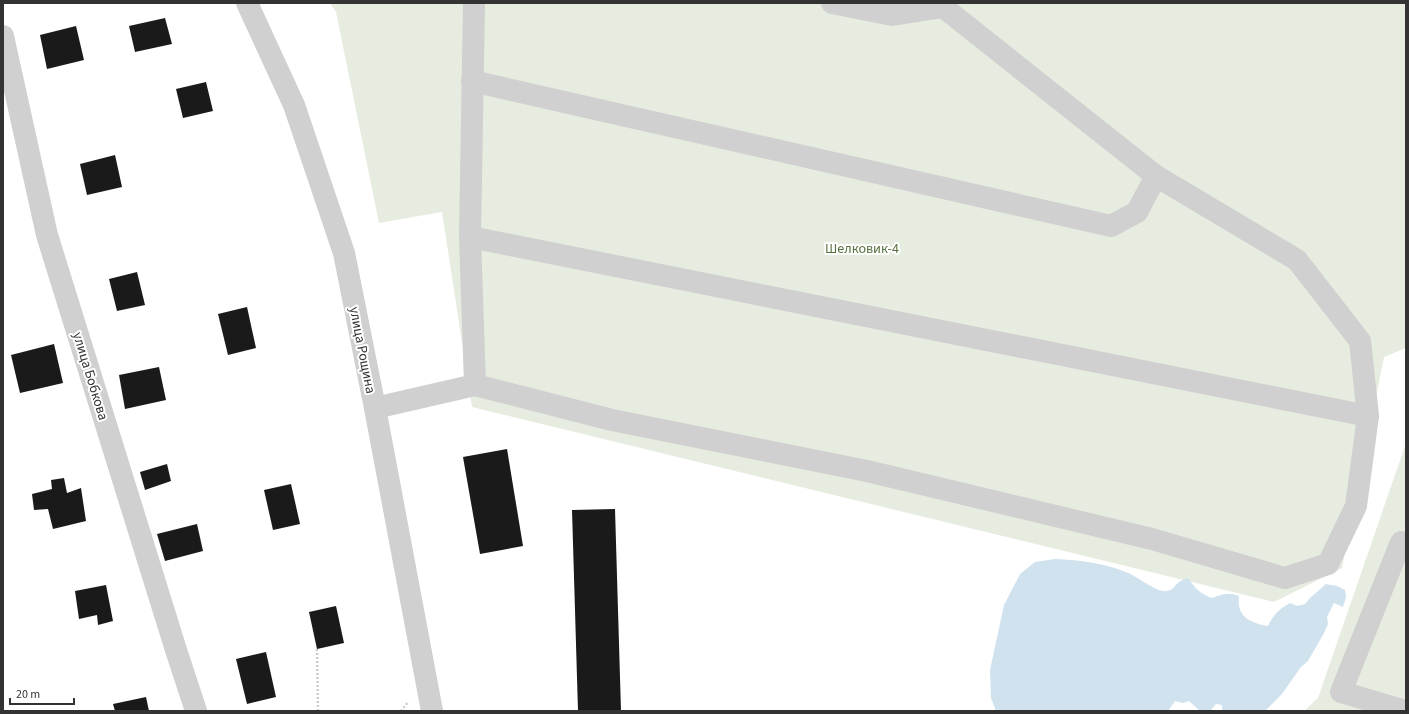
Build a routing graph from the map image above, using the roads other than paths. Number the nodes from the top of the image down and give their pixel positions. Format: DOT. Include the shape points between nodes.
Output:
graph roads {
  1 [pos="247,3"];
  2 [pos="474,3"];
  3 [pos="832,3"];
  4 [pos="939,5"];
  5 [pos="3,36"];
  6 [pos="472,81"];
  7 [pos="1156,176"];
  8 [pos="470,237"];
  9 [pos="475,385"];
  10 [pos="375,408"];
  11 [pos="1368,416"];
  12 [pos="1401,542"];
  13 [pos="196,711"];
  14 [pos="432,711"];
  15 [pos="1406,711"];
  1 -- 10 [label="street, улица Рощина" via="294,104 344,253"];
  2 -- 6 [label="street"];
  3 -- 4 [label="street" via="892,15"];
  4 -- 7 [label="street"];
  5 -- 13 [label="street, улица Бобкова" via="47,235"];
  6 -- 7 [label="street" via="1111,226 1137,212"];
  6 -- 8 [label="street"];
  7 -- 11 [label="street" via="1297,260 1360,340"];
  8 -- 9 [label="street"];
  8 -- 11 [label="street"];
  9 -- 10 [label="street"];
  9 -- 11 [label="street" via="612,420 867,471 1152,539 1285,578 1328,564 1356,506"];
  10 -- 14 [label="street, улица Рощина"];
  12 -- 15 [label="street" via="1341,692"];
}
